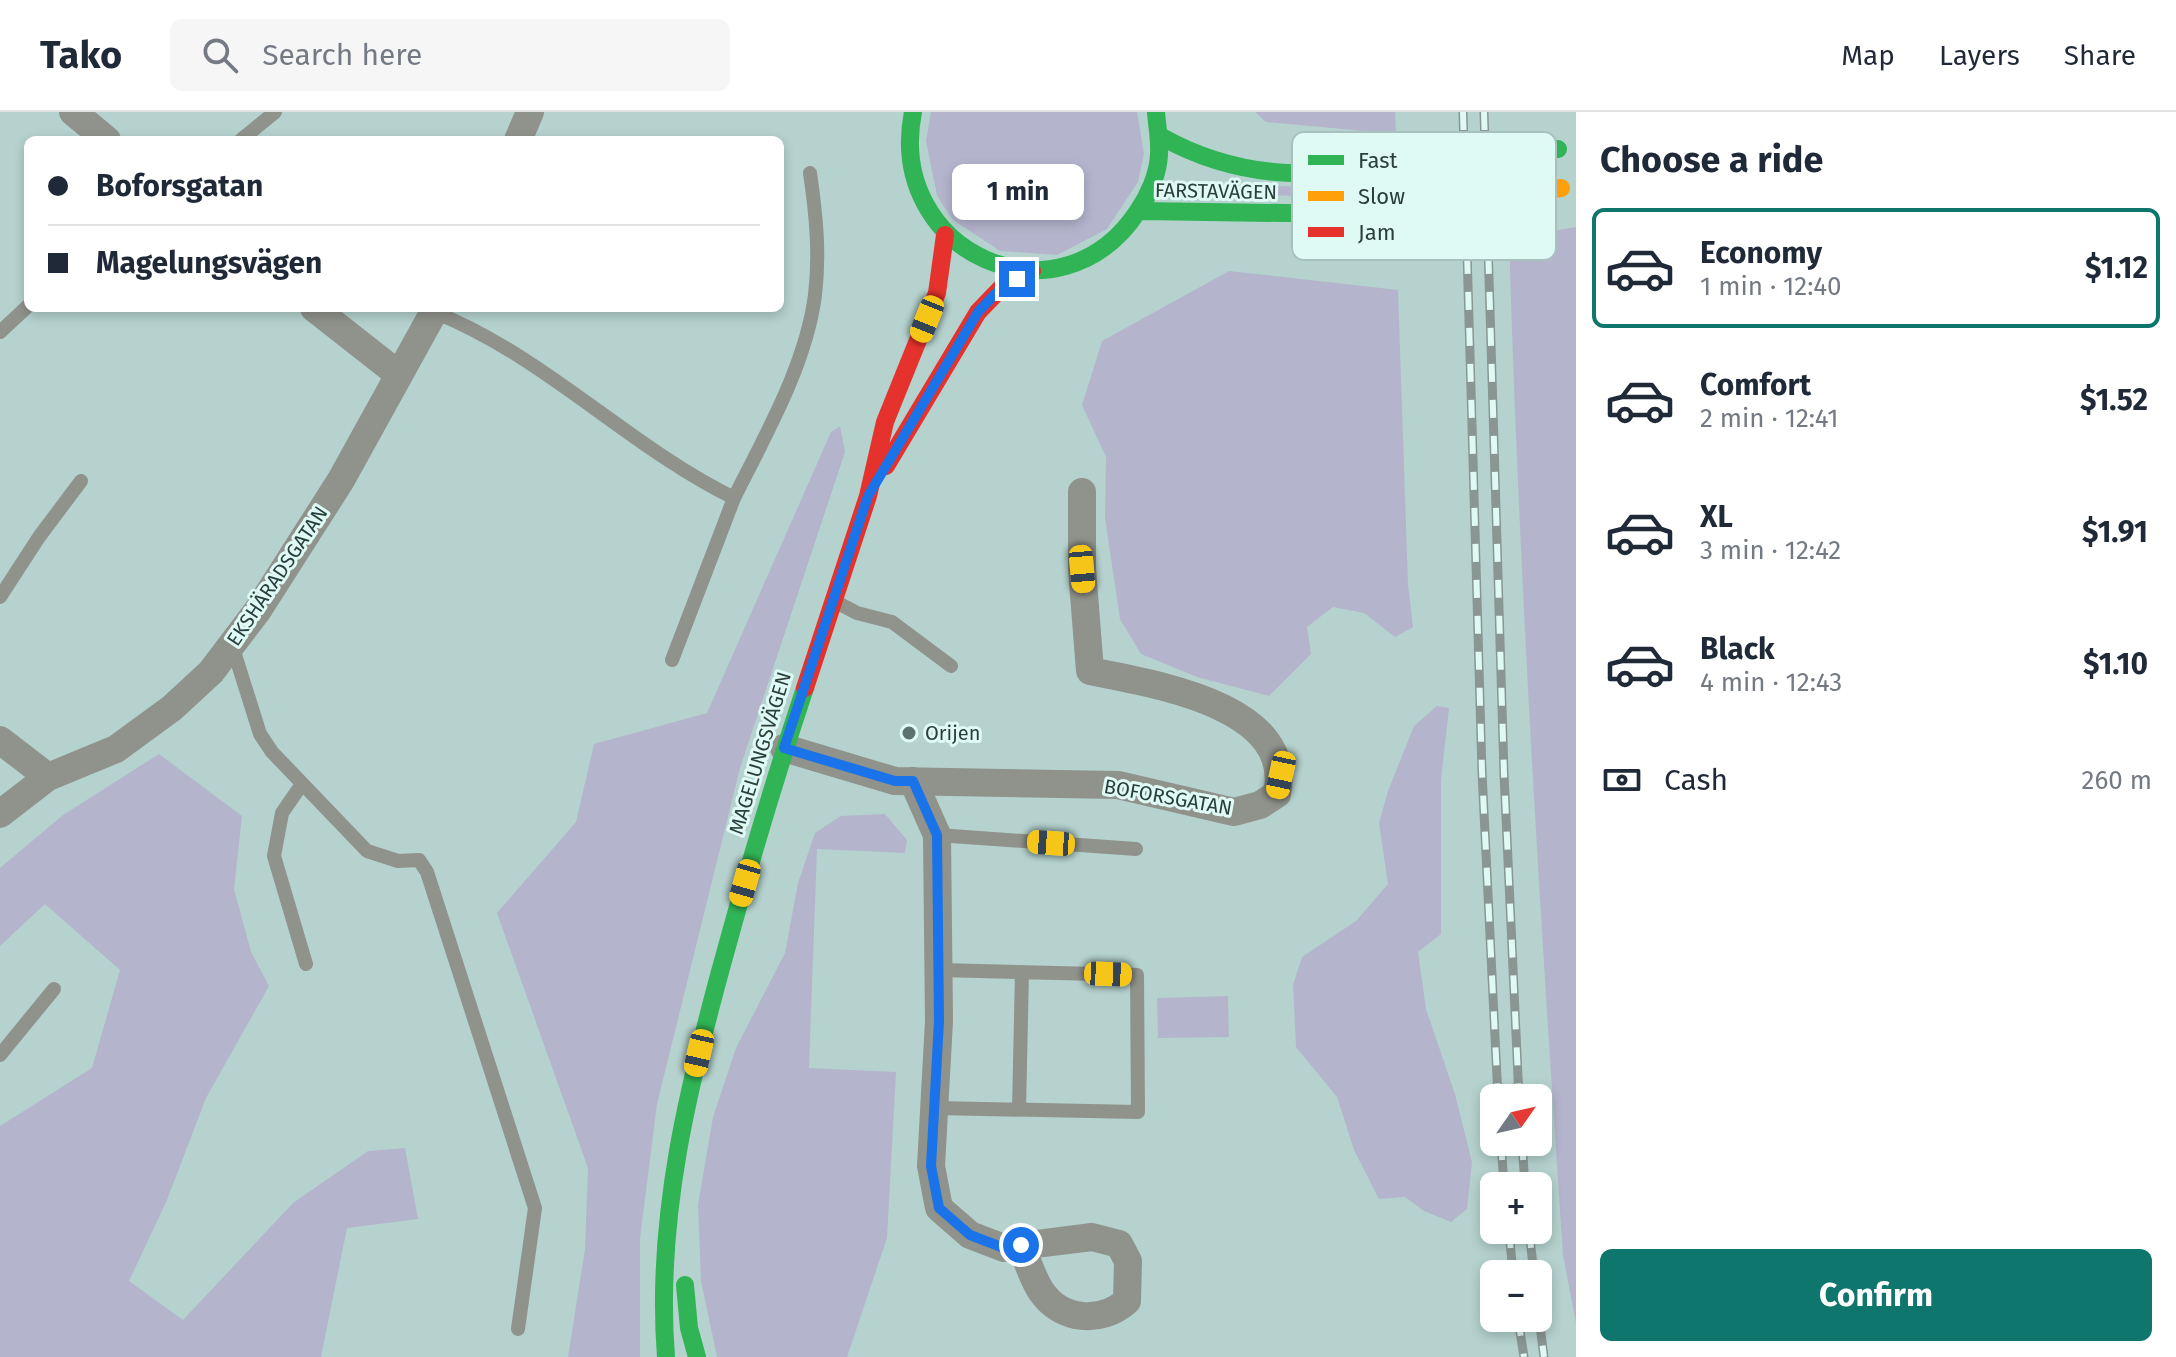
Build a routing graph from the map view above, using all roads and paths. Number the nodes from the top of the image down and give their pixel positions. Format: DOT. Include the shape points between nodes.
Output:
graph roads {
  1 [pos="73,112"];
  2 [pos="275,112"];
  3 [pos="530,112"];
  4 [pos="1156,112"];
  5 [pos="905,119"];
  6 [pos="102,136"];
  7 [pos="246,136"];
  8 [pos="520,136"];
  9 [pos="1162,137"];
  10 [pos="810,173"];
  11 [pos="1292,175"];
  12 [pos="1142,211"];
  13 [pos="1292,214"];
  14 [pos="945,235"];
  15 [pos="1032,271"];
  16 [pos="24,310"];
  17 [pos="319,312"];
  18 [pos="434,312"];
  19 [pos="439,312"];
  20 [pos="0,332"];
  21 [pos="398,374"];
  22 [pos="81,481"];
  23 [pos="1082,492"];
  24 [pos="868,496"];
  25 [pos="734,498"];
  26 [pos="0,597"];
  27 [pos="832,600"];
  28 [pos="232,644"];
  29 [pos="672,660"];
  30 [pos="951,666"];
  31 [pos="0,740"];
  32 [pos="784,748"];
  33 [pos="48,777"];
  34 [pos="913,781"];
  35 [pos="302,784"];
  36 [pos="0,814"];
  37 [pos="937,835"];
  38 [pos="1136,849"];
  39 [pos="306,964"];
  40 [pos="939,970"];
  41 [pos="1022,972"];
  42 [pos="54,989"];
  43 [pos="0,1055"];
  44 [pos="935,1108"];
  45 [pos="1019,1110"];
  46 [pos="673,1167"];
  47 [pos="1021,1245"];
  48 [pos="518,1329"];
  49 [pos="666,1357"];
  50 [pos="697,1357"];
  1 -- 6 [label="street"];
  2 -- 7 [label="lane"];
  3 -- 8 [label="street"];
  4 -- 9 [label="main road"];
  5 -- 14 [label="main road" via="916,185"];
  9 -- 11 [label="main road, FARSTAVÄGEN, bridge" via="1209,164"];
  9 -- 12 [label="main road" via="1155,186"];
  10 -- 25 [label="lane" via="818,228 815,297 797,361"];
  12 -- 13 [label="main road, FARSTAVÄGEN, bridge"];
  12 -- 15 [label="main road" via="1121,237 1082,262"];
  14 -- 15 [label="main road" via="990,264"];
  14 -- 24 [label="main road, MAGELUNGSVÄGEN" via="937,293 885,422"];
  15 -- 24 [label="main road, MAGELUNGSVÄGEN" via="1002,287 978,312"];
  16 -- 20 [label="lane"];
  17 -- 21 [label="street"];
  18 -- 21 [label="street, EKSHÄRADSGATAN"];
  19 -- 25 [label="lane" via="545,372 688,476"];
  21 -- 28 [label="street, EKSHÄRADSGATAN" via="341,480"];
  22 -- 26 [label="lane"];
  23 -- 34 [label="street, BOFORSGATAN" via="1090,671 1211,703 1258,727 1274,748 1281,775 1277,794 1234,812 1118,785"];
  24 -- 27 [label="main road, MAGELUNGSVÄGEN"];
  25 -- 29 [label="lane"];
  27 -- 30 [label="lane" via="892,622"];
  27 -- 32 [label="main road, MAGELUNGSVÄGEN"];
  28 -- 33 [label="street, EKSHÄRADSGATAN" via="182,699 127,741"];
  28 -- 35 [label="lane" via="260,734"];
  31 -- 33 [label="street"];
  32 -- 34 [label="street, BOFORSGATAN" via="895,781"];
  32 -- 46 [label="main road, MAGELUNGSVÄGEN" via="705,1025"];
  33 -- 36 [label="street, EKSHÄRADSGATAN"];
  34 -- 37 [label="street"];
  35 -- 39 [label="lane" via="282,813 274,856"];
  35 -- 48 [label="lane" via="367,851 398,861 419,860 427,872 535,1208"];
  37 -- 38 [label="lane"];
  37 -- 40 [label="street"];
  40 -- 41 [label="lane"];
  40 -- 44 [label="street"];
  41 -- 45 [label="lane"];
  41 -- 45 [label="lane" via="1137,975 1138,1112"];
  42 -- 43 [label="lane"];
  44 -- 45 [label="lane"];
  44 -- 47 [label="street" via="931,1166 939,1208 970,1235 1004,1248"];
  46 -- 49 [label="main road, MAGELUNGSVÄGEN" via="662,1308"];
  46 -- 50 [label="main road, MAGELUNGSVÄGEN" via="689,1328"];
}
